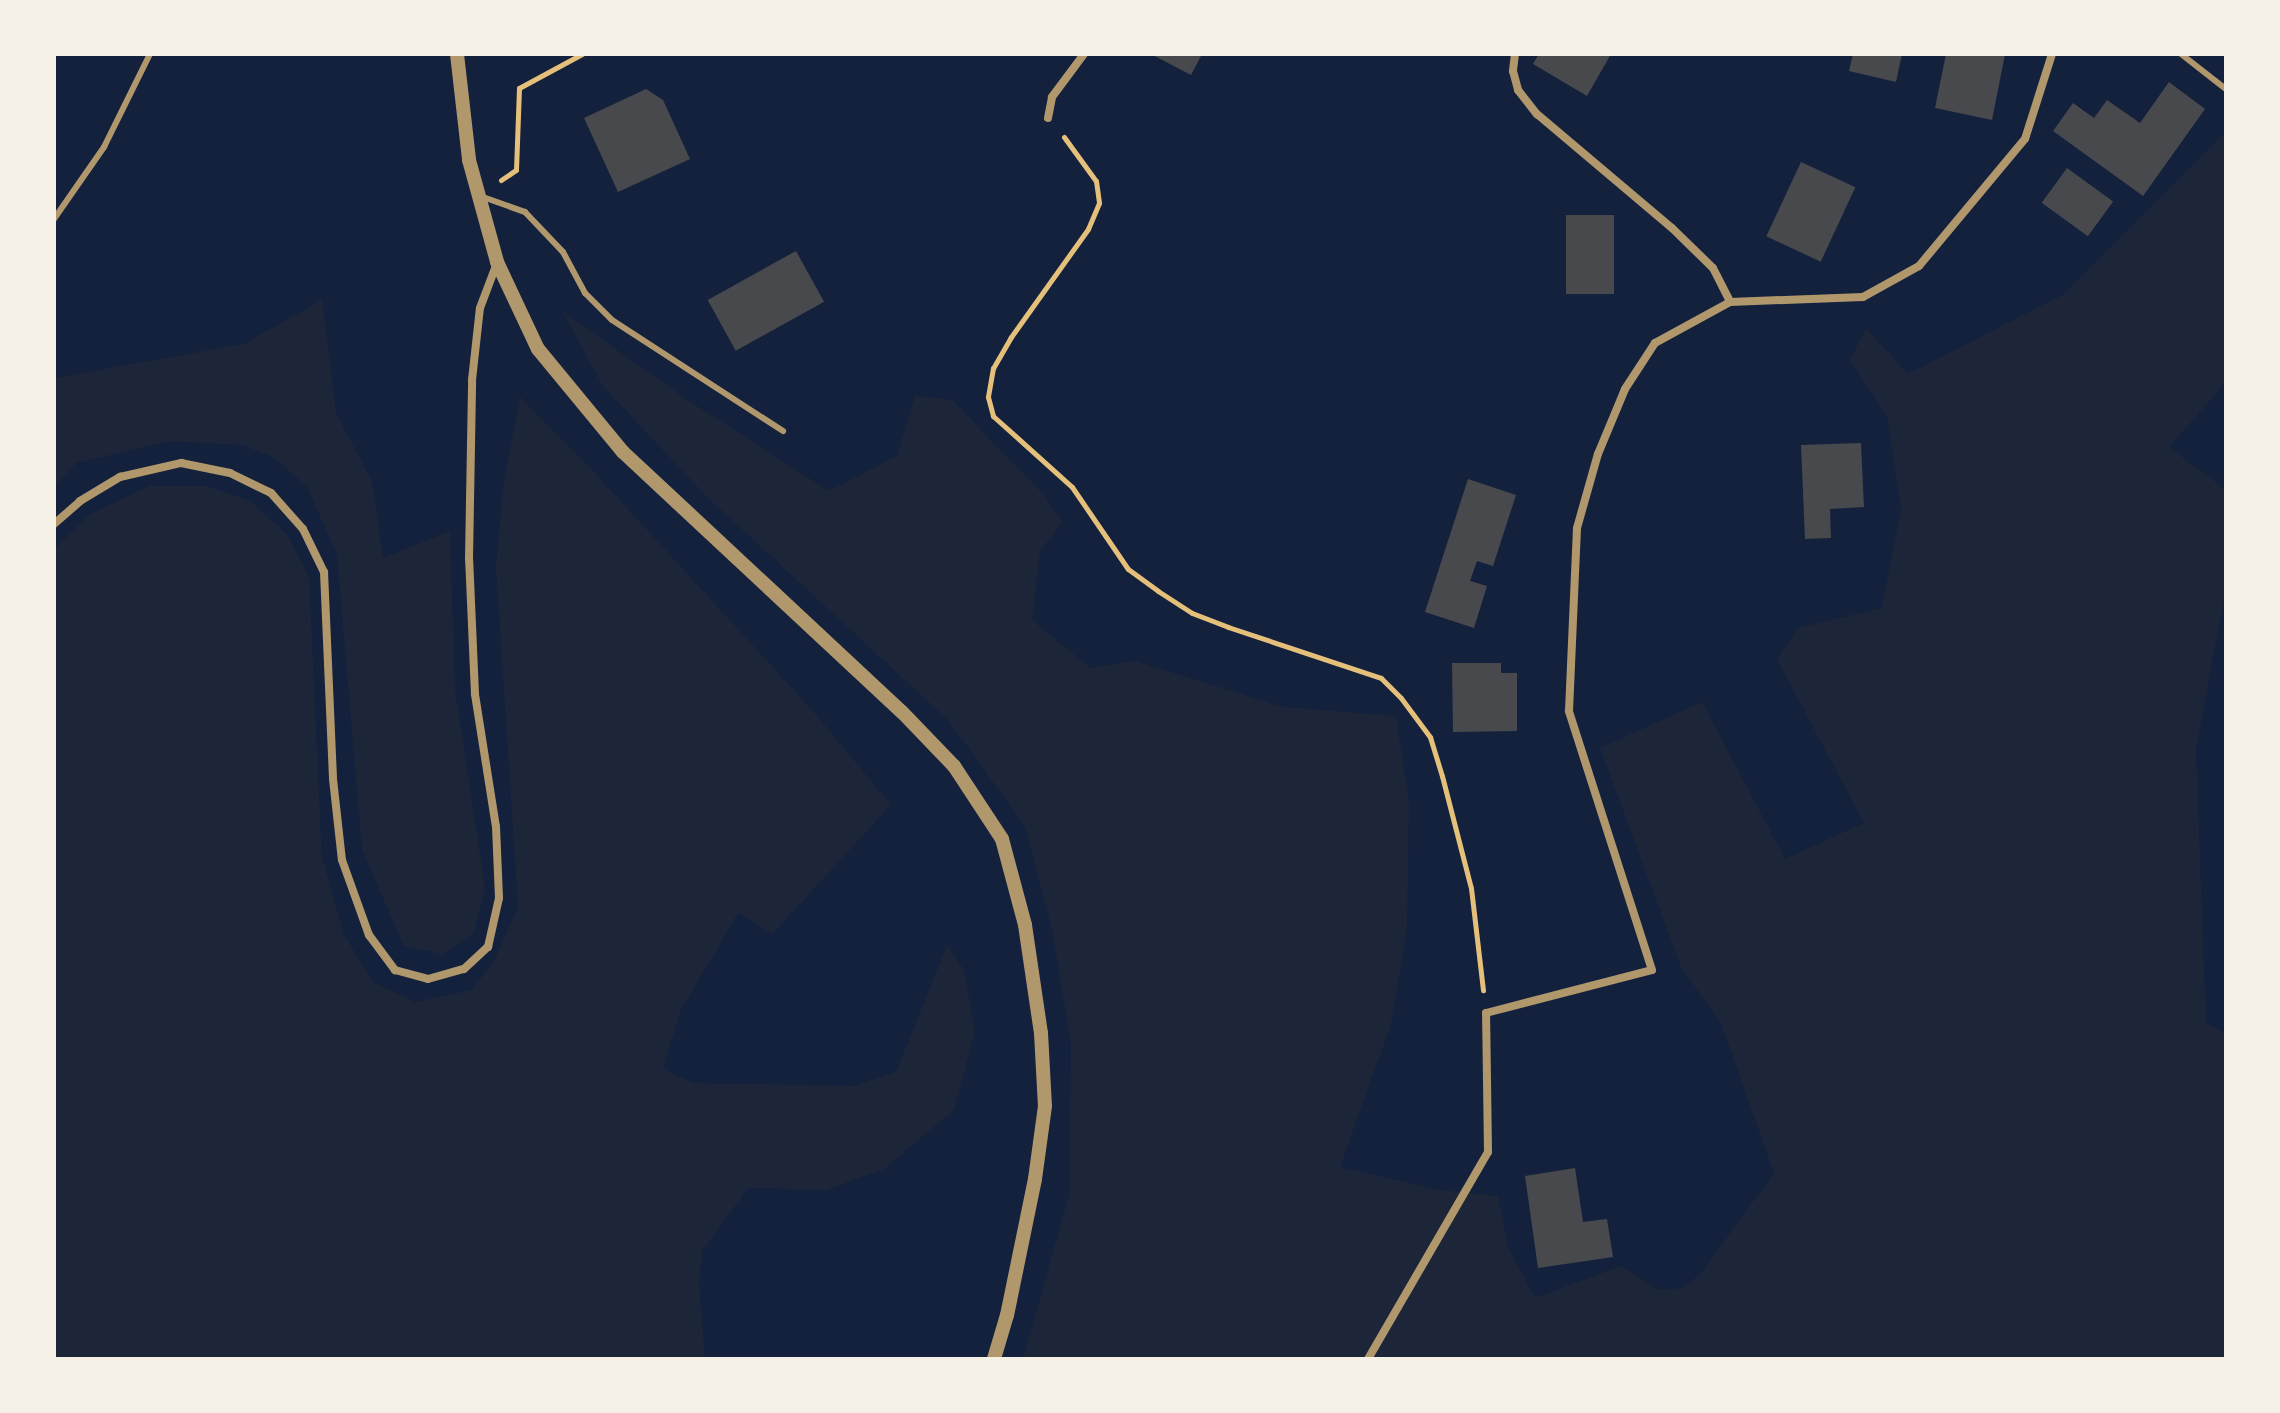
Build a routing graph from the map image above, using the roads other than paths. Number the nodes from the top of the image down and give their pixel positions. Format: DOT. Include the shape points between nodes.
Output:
graph roads {
  1 [pos="150,54"];
  2 [pos="457,54"];
  3 [pos="1084,54"];
  4 [pos="1515,54"];
  5 [pos="2052,54"];
  6 [pos="2181,54"];
  7 [pos="2226,89"];
  8 [pos="1048,118"];
  9 [pos="480,196"];
  10 [pos="54,219"];
  11 [pos="497,262"];
  12 [pos="1730,302"];
  13 [pos="783,431"];
  14 [pos="54,524"];
  15 [pos="994,1359"];
  16 [pos="1368,1359"];
  1 -- 10 [label="lane" via="104,147"];
  2 -- 9 [label="street" via="469,160"];
  3 -- 8 [label="street" via="1052,97"];
  4 -- 12 [label="street" via="1518,90 1537,114 1672,228 1713,268"];
  5 -- 12 [label="street" via="2025,139 1919,266 1863,297"];
  6 -- 7 [label="lane"];
  9 -- 11 [label="street"];
  9 -- 13 [label="lane" via="525,212 563,252 585,293 612,320"];
  11 -- 14 [label="street" via="480,308 472,380 469,559 475,694 496,827 499,898 488,947 464,969 428,979 395,970 369,935 342,860 324,572 303,529 271,493 230,473 181,463 120,477"];
  11 -- 15 [label="street" via="538,349 623,452 902,712 954,766 1002,839 1025,925 1041,1033 1045,1106 1032,1194"];
  12 -- 16 [label="street" via="1655,343 1620,402 1598,454 1577,528 1569,711 1652,970 1486,1013 1488,1152"];
}
